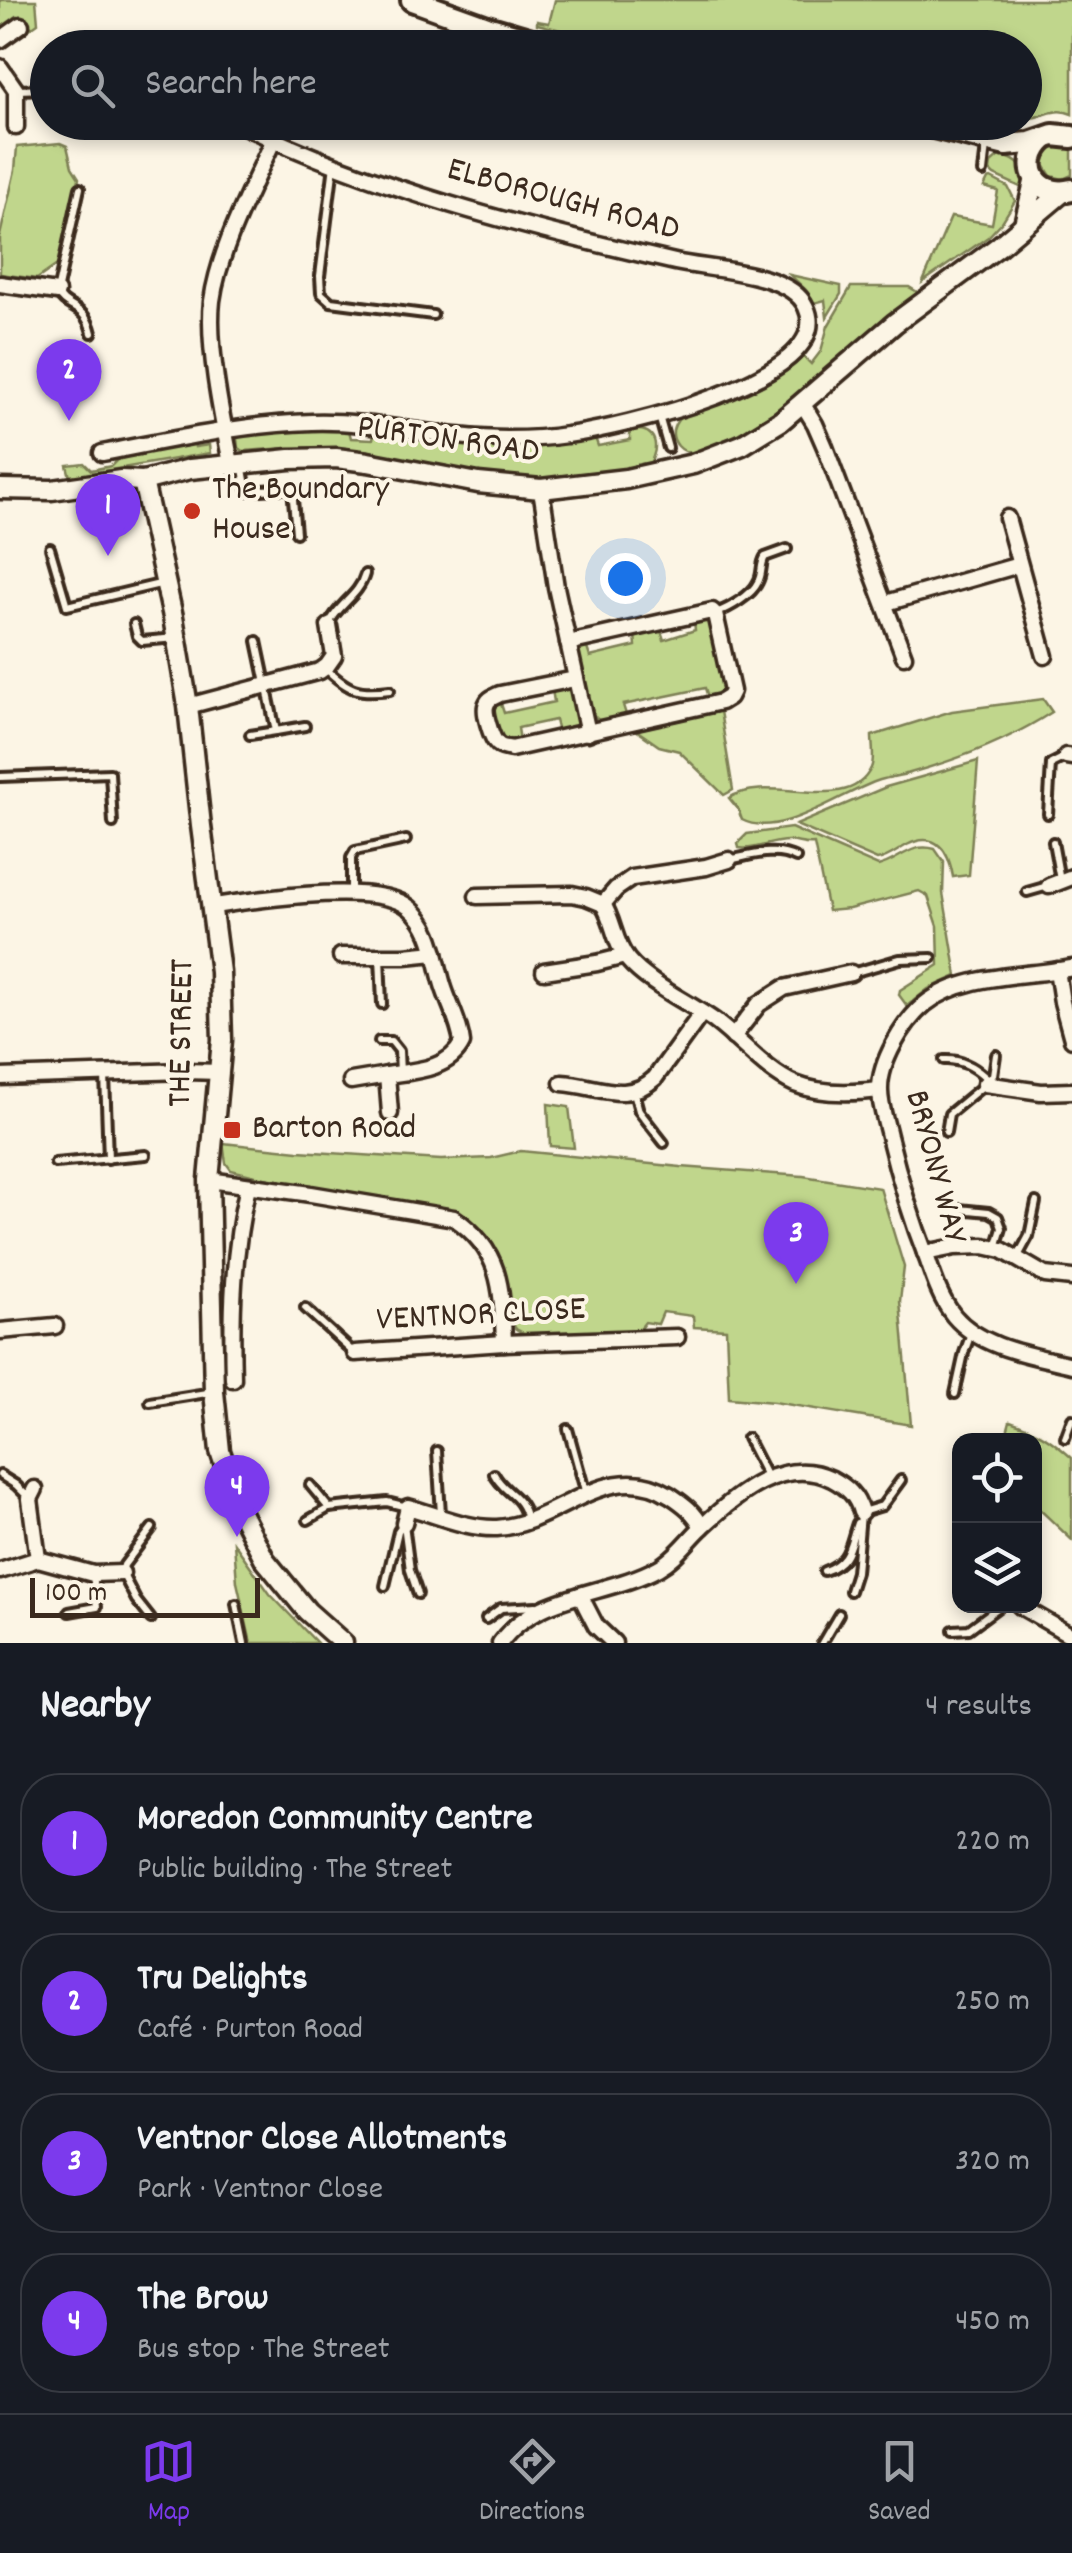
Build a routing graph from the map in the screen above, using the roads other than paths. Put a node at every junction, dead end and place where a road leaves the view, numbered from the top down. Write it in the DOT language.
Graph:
graph roads {
  1 [pos="412,0"];
  2 [pos="21,25"];
  3 [pos="497,30"];
  4 [pos="0,40"];
  5 [pos="0,68"];
  6 [pos="16,90"];
  7 [pos="30,90"];
  8 [pos="16,127"];
  9 [pos="1072,137"];
  10 [pos="988,140"];
  11 [pos="1044,140"];
  12 [pos="274,141"];
  13 [pos="996,142"];
  14 [pos="334,164"];
  15 [pos="983,172"];
  16 [pos="1033,173"];
  17 [pos="80,188"];
  18 [pos="1069,193"];
  19 [pos="1023,224"];
  20 [pos="0,284"];
  21 [pos="57,292"];
  22 [pos="433,315"];
  23 [pos="92,332"];
  24 [pos="781,366"];
  25 [pos="802,403"];
  26 [pos="658,414"];
  27 [pos="225,430"];
  28 [pos="668,448"];
  29 [pos="102,452"];
  30 [pos="236,463"];
  31 [pos="143,482"];
  32 [pos="541,489"];
  33 [pos="0,490"];
  34 [pos="1007,518"];
  35 [pos="296,533"];
  36 [pos="50,548"];
  37 [pos="787,550"];
  38 [pos="1019,565"];
  39 [pos="365,574"];
  40 [pos="166,583"];
  41 [pos="886,603"];
  42 [pos="715,614"];
  43 [pos="134,624"];
  44 [pos="329,626"];
  45 [pos="177,638"];
  46 [pos="257,641"];
  47 [pos="568,643"];
  48 [pos="904,656"];
  49 [pos="1045,656"];
  50 [pos="325,668"];
  51 [pos="575,678"];
  52 [pos="268,686"];
  53 [pos="390,690"];
  54 [pos="188,706"];
  55 [pos="305,726"];
  56 [pos="276,731"];
  57 [pos="588,733"];
  58 [pos="250,735"];
  59 [pos="1069,757"];
  60 [pos="0,777"];
  61 [pos="1048,814"];
  62 [pos="113,823"];
  63 [pos="406,840"];
  64 [pos="1053,842"];
  65 [pos="796,858"];
  66 [pos="728,860"];
  67 [pos="1065,883"];
  68 [pos="1026,892"];
  69 [pos="351,894"];
  70 [pos="477,896"];
  71 [pos="603,904"];
  72 [pos="213,906"];
  73 [pos="435,953"];
  74 [pos="380,955"];
  75 [pos="341,956"];
  76 [pos="625,956"];
  77 [pos="932,958"];
  78 [pos="1065,969"];
  79 [pos="544,971"];
  80 [pos="851,973"];
  81 [pos="382,1004"];
  82 [pos="702,1012"];
  83 [pos="733,1037"];
  84 [pos="1072,1039"];
  85 [pos="380,1041"];
  86 [pos="996,1054"];
  87 [pos="944,1060"];
  88 [pos="220,1072"];
  89 [pos="105,1074"];
  90 [pos="393,1074"];
  91 [pos="0,1077"];
  92 [pos="351,1080"];
  93 [pos="562,1083"];
  94 [pos="986,1084"];
  95 [pos="880,1090"];
  96 [pos="1072,1091"];
  97 [pos="634,1092"];
  98 [pos="390,1113"];
  99 [pos="946,1132"];
  100 [pos="664,1143"];
  101 [pos="146,1155"];
  102 [pos="108,1159"];
  103 [pos="55,1163"];
  104 [pos="210,1180"];
  105 [pos="248,1186"];
  106 [pos="1036,1202"];
  107 [pos="959,1209"];
  108 [pos="996,1249"];
  109 [pos="925,1253"];
  110 [pos="1016,1258"];
  111 [pos="1072,1278"];
  112 [pos="305,1308"];
  113 [pos="55,1326"];
  114 [pos="0,1331"];
  115 [pos="972,1332"];
  116 [pos="678,1337"];
  117 [pos="504,1342"];
  118 [pos="355,1354"];
  119 [pos="1072,1365"];
  120 [pos="233,1379"];
  121 [pos="214,1392"];
  122 [pos="956,1394"];
  123 [pos="150,1402"];
  124 [pos="1072,1419"];
  125 [pos="568,1429"];
  126 [pos="747,1438"];
  127 [pos="1065,1438"];
  128 [pos="437,1451"];
  129 [pos="494,1474"];
  130 [pos="0,1475"];
  131 [pos="768,1479"];
  132 [pos="901,1480"];
  133 [pos="310,1485"];
  134 [pos="32,1494"];
  135 [pos="586,1494"];
  136 [pos="408,1507"];
  137 [pos="329,1508"];
  138 [pos="861,1512"];
  139 [pos="441,1516"];
  140 [pos="308,1520"];
  141 [pos="527,1522"];
  142 [pos="404,1523"];
  143 [pos="152,1528"];
  144 [pos="702,1528"];
  145 [pos="38,1559"];
  146 [pos="0,1571"];
  147 [pos="824,1571"];
  148 [pos="93,1574"];
  149 [pos="122,1574"];
  150 [pos="385,1586"];
  151 [pos="850,1591"];
  152 [pos="418,1594"];
  153 [pos="580,1595"];
  154 [pos="236,1604"];
  155 [pos="548,1606"];
  156 [pos="68,1612"];
  157 [pos="991,1613"];
  158 [pos="1032,1613"];
  159 [pos="839,1614"];
  160 [pos="151,1618"];
  161 [pos="486,1619"];
  162 [pos="954,1630"];
  163 [pos="1072,1636"];
  164 [pos="244,1643"];
  165 [pos="343,1643"];
  166 [pos="500,1643"];
  167 [pos="614,1643"];
  168 [pos="822,1643"];
  1 -- 3 [label="main road"];
  2 -- 4 [label="street"];
  5 -- 6 [label="street"];
  6 -- 7 [label="lane"];
  6 -- 8 [label="street"];
  9 -- 11 [label="main road"];
  10 -- 13 [label="main road"];
  11 -- 13 [label="main road"];
  11 -- 16 [label="main road"];
  12 -- 14 [label="street, ELBOROUGH ROAD"];
  12 -- 27 [label="street"];
  13 -- 15 [label="lane"];
  13 -- 16 [label="main road"];
  14 -- 22 [label="lane"];
  14 -- 24 [label="street, ELBOROUGH ROAD"];
  16 -- 18 [label="main road"];
  16 -- 19 [label="street"];
  17 -- 21 [label="lane"];
  18 -- 19 [label="street, PURTON ROAD"];
  19 -- 25 [label="street, PURTON ROAD"];
  20 -- 21 [label="street"];
  21 -- 23 [label="lane"];
  24 -- 26 [label="street, PURTON ROAD"];
  25 -- 32 [label="street, PURTON ROAD"];
  25 -- 41 [label="street"];
  26 -- 27 [label="street, PURTON ROAD"];
  26 -- 28 [label="lane"];
  27 -- 29 [label="street, PURTON ROAD"];
  27 -- 30 [label="street"];
  30 -- 31 [label="street, PURTON ROAD"];
  30 -- 32 [label="street, PURTON ROAD"];
  30 -- 35 [label="lane"];
  31 -- 33 [label="street, PURTON ROAD"];
  31 -- 40 [label="street, THE STREET"];
  32 -- 47 [label="street"];
  34 -- 38 [label="street"];
  36 -- 40 [label="lane"];
  37 -- 42 [label="lane"];
  38 -- 41 [label="street"];
  38 -- 49 [label="street"];
  39 -- 44 [label="lane"];
  40 -- 45 [label="street, THE STREET"];
  41 -- 48 [label="street"];
  42 -- 47 [label="street"];
  42 -- 57 [label="street"];
  43 -- 45 [label="lane"];
  44 -- 50 [label="street"];
  45 -- 54 [label="street, THE STREET"];
  46 -- 52 [label="lane"];
  47 -- 51 [label="street"];
  50 -- 52 [label="street"];
  50 -- 53 [label="lane"];
  51 -- 57 [label="street"];
  51 -- 57 [label="street"];
  52 -- 54 [label="street"];
  52 -- 56 [label="lane"];
  54 -- 72 [label="street, THE STREET"];
  55 -- 56 [label="lane"];
  56 -- 58 [label="lane"];
  59 -- 61 [label="lane"];
  60 -- 62 [label="lane"];
  63 -- 69 [label="lane"];
  64 -- 67 [label="lane"];
  65 -- 66 [label="lane"];
  66 -- 71 [label="street"];
  67 -- 68 [label="lane"];
  69 -- 72 [label="street"];
  69 -- 73 [label="street"];
  70 -- 71 [label="street"];
  71 -- 76 [label="street"];
  72 -- 88 [label="street, THE STREET"];
  73 -- 74 [label="street"];
  73 -- 90 [label="street"];
  74 -- 75 [label="street"];
  74 -- 81 [label="lane"];
  76 -- 79 [label="street"];
  76 -- 82 [label="street"];
  77 -- 80 [label="lane"];
  78 -- 84 [label="street"];
  78 -- 95 [label="street, BRYONY WAY"];
  80 -- 83 [label="street"];
  82 -- 83 [label="street"];
  82 -- 97 [label="street"];
  83 -- 95 [label="street"];
  85 -- 90 [label="lane"];
  86 -- 94 [label="lane"];
  87 -- 94 [label="lane"];
  88 -- 89 [label="street"];
  88 -- 104 [label="street, THE STREET"];
  89 -- 91 [label="street"];
  89 -- 102 [label="lane"];
  90 -- 92 [label="street"];
  90 -- 98 [label="street"];
  93 -- 97 [label="street"];
  94 -- 96 [label="street"];
  94 -- 99 [label="lane"];
  95 -- 109 [label="street, BRYONY WAY"];
  97 -- 100 [label="lane"];
  101 -- 102 [label="lane"];
  102 -- 103 [label="lane"];
  104 -- 105 [label="street"];
  104 -- 121 [label="street, THE STREET"];
  105 -- 117 [label="street"];
  105 -- 120 [label="street"];
  106 -- 110 [label="lane"];
  107 -- 108 [label="lane"];
  108 -- 109 [label="street"];
  108 -- 110 [label="street"];
  109 -- 115 [label="street, BRYONY WAY"];
  110 -- 111 [label="street"];
  112 -- 118 [label="lane, VENTNOR CLOSE"];
  113 -- 114 [label="street"];
  115 -- 119 [label="street"];
  115 -- 122 [label="lane"];
  116 -- 117 [label="street, VENTNOR CLOSE"];
  117 -- 118 [label="street, VENTNOR CLOSE"];
  121 -- 123 [label="lane"];
  121 -- 165 [label="street, THE STREET"];
  124 -- 127 [label="lane"];
  125 -- 135 [label="lane"];
  126 -- 131 [label="lane"];
  128 -- 139 [label="lane"];
  129 -- 141 [label="lane"];
  130 -- 134 [label="lane"];
  131 -- 138 [label="street"];
  131 -- 144 [label="street"];
  132 -- 138 [label="lane"];
  133 -- 137 [label="lane"];
  134 -- 145 [label="street"];
  135 -- 141 [label="street"];
  135 -- 144 [label="street"];
  136 -- 137 [label="lane"];
  136 -- 139 [label="street"];
  136 -- 142 [label="street"];
  137 -- 140 [label="lane"];
  138 -- 147 [label="lane"];
  138 -- 151 [label="lane"];
  139 -- 141 [label="street"];
  142 -- 150 [label="lane"];
  142 -- 152 [label="lane"];
  143 -- 149 [label="lane"];
  144 -- 153 [label="street"];
  145 -- 146 [label="street"];
  145 -- 148 [label="street"];
  148 -- 149 [label="street"];
  148 -- 156 [label="lane"];
  149 -- 160 [label="lane"];
  153 -- 155 [label="street"];
  153 -- 167 [label="street"];
  154 -- 164 [label="lane"];
  155 -- 161 [label="lane"];
  155 -- 166 [label="street"];
  157 -- 162 [label="lane"];
  158 -- 163 [label="street"];
  159 -- 168 [label="lane"];
}
